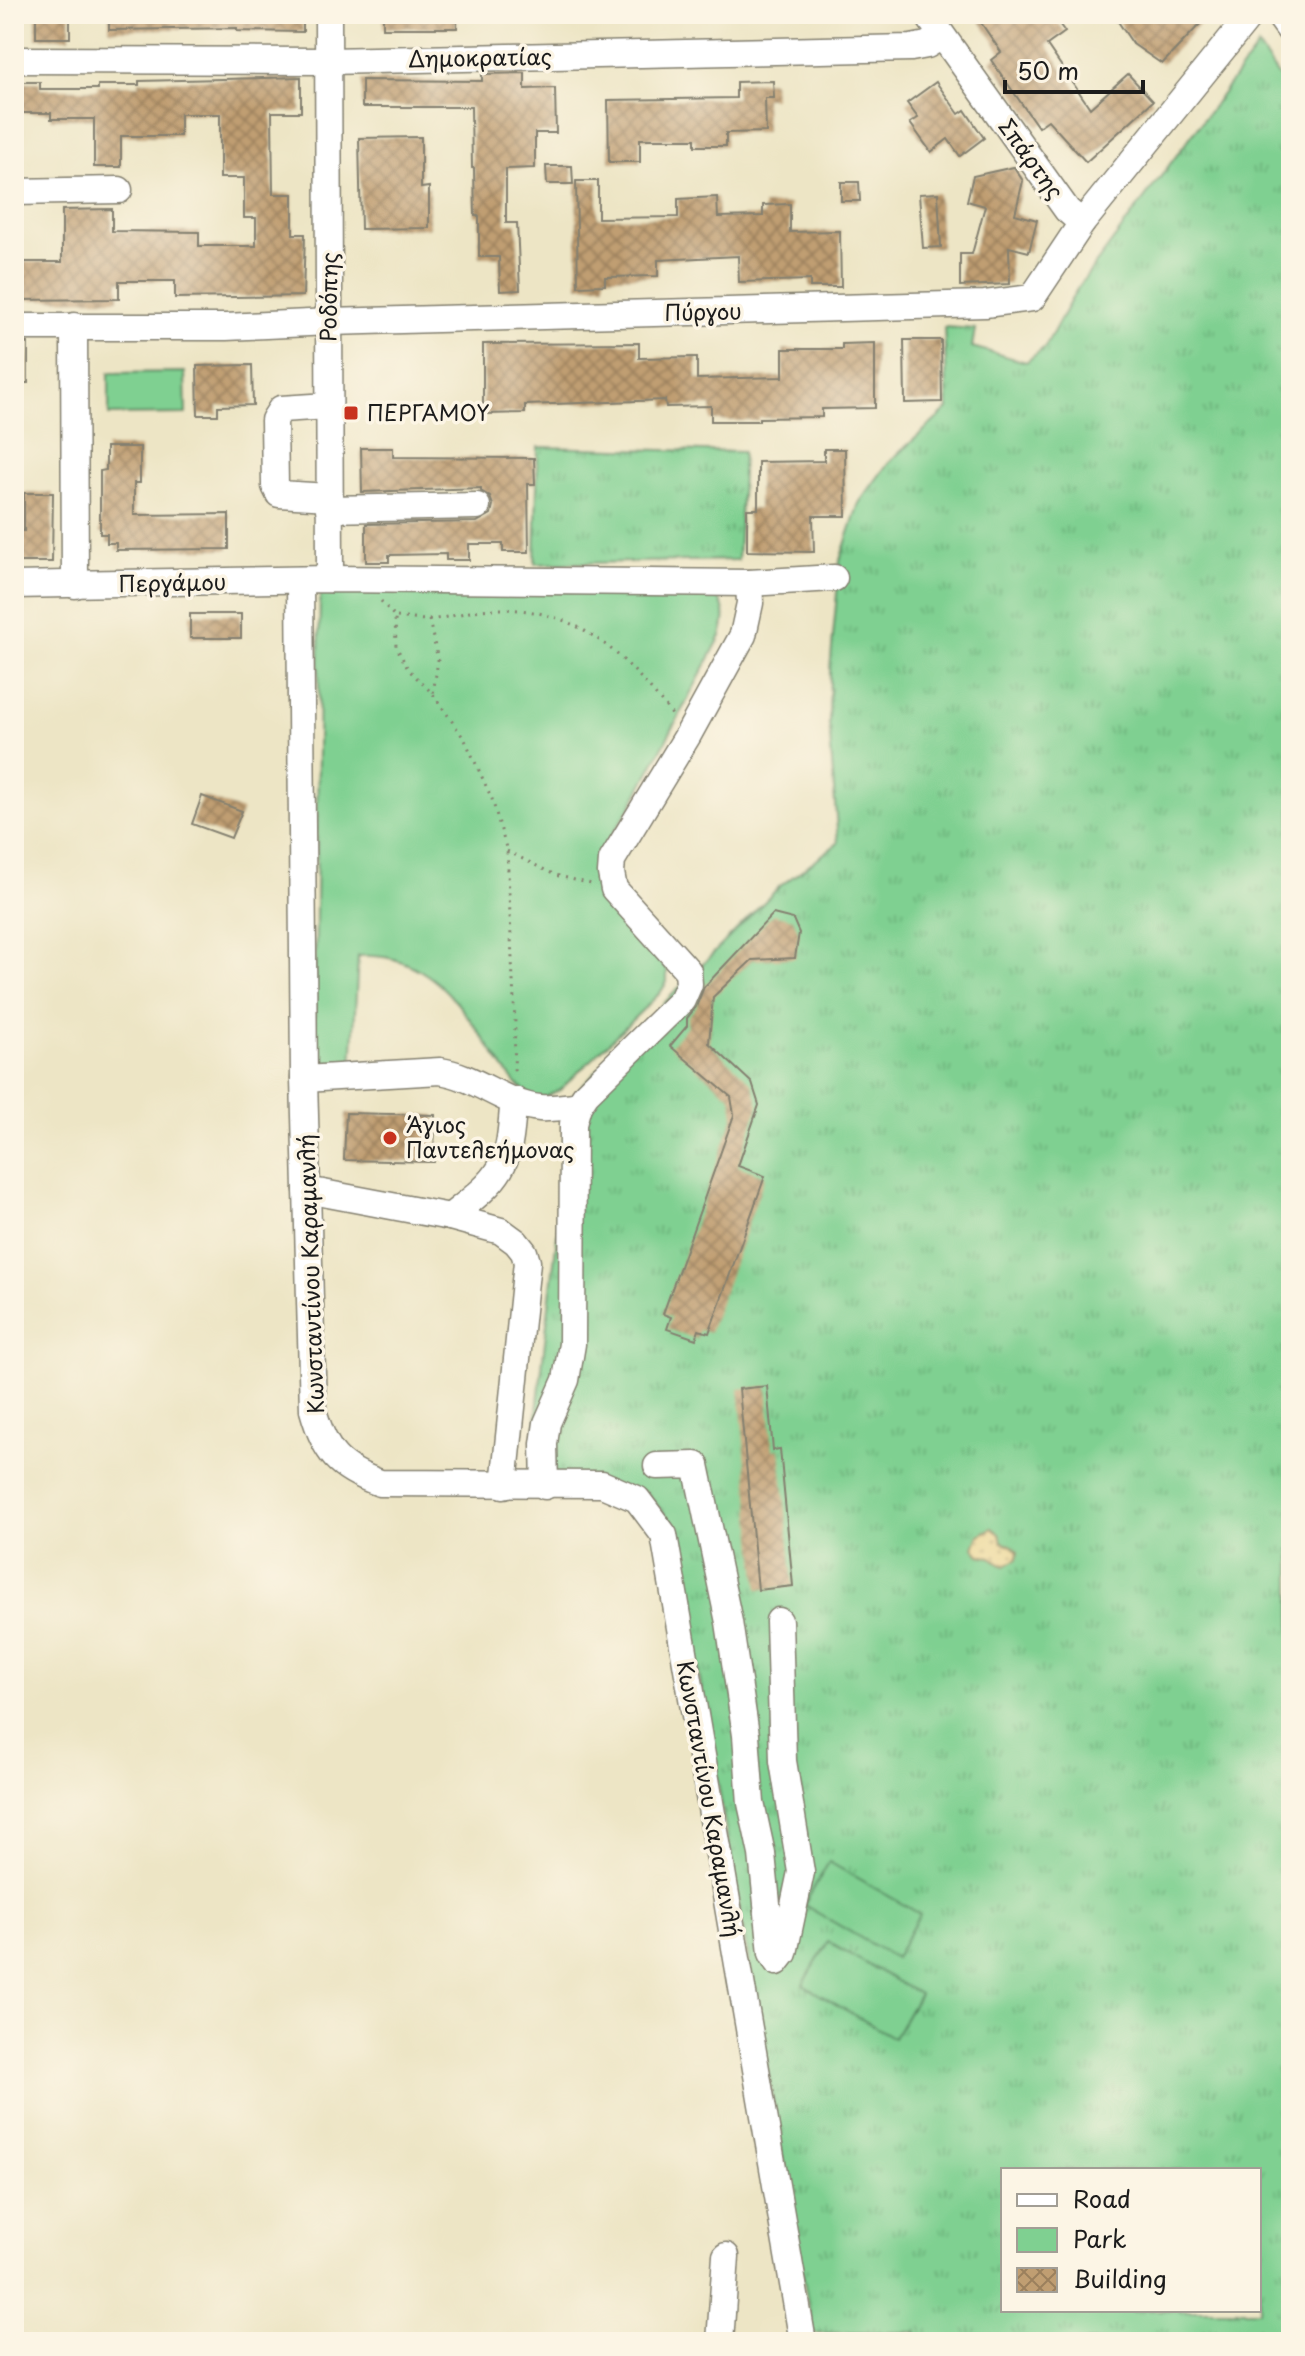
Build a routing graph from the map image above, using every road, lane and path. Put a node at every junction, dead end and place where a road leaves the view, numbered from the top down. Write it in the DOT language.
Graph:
graph roads {
  1 [pos="328,14"];
  2 [pos="1251,14"];
  3 [pos="1278,14"];
  4 [pos="935,25"];
  5 [pos="1291,32"];
  6 [pos="14,60"];
  7 [pos="329,61"];
  8 [pos="119,190"];
  9 [pos="14,192"];
  10 [pos="1082,223"];
  11 [pos="330,322"];
  12 [pos="74,326"];
  13 [pos="14,327"];
  14 [pos="328,406"];
  15 [pos="329,503"];
  16 [pos="477,506"];
  17 [pos="834,578"];
  18 [pos="330,579"];
  19 [pos="300,580"];
  20 [pos="363,580"];
  21 [pos="749,583"];
  22 [pos="14,585"];
  23 [pos="75,585"];
  24 [pos="395,617"];
  25 [pos="429,620"];
  26 [pos="433,694"];
  27 [pos="688,735"];
  28 [pos="507,851"];
  29 [pos="614,889"];
  30 [pos="304,1079"];
  31 [pos="514,1100"];
  32 [pos="578,1106"];
  33 [pos="307,1190"];
  34 [pos="450,1217"];
  35 [pos="657,1466"];
  36 [pos="504,1485"];
  37 [pos="545,1486"];
  38 [pos="779,1621"];
  39 [pos="726,2256"];
  40 [pos="793,2285"];
  41 [pos="720,2342"];
  42 [pos="792,2342"];
  43 [pos="803,2342"];
  1 -- 7 [label="street, Ροδόπης"];
  2 -- 10 [label="street, Πύργου"];
  3 -- 5 [label="street"];
  4 -- 7 [label="street, Δημοκρατίας"];
  4 -- 10 [label="street, Σπάρτης"];
  6 -- 7 [label="street, Δημοκρατίας"];
  7 -- 11 [label="street, Ροδόπης"];
  8 -- 9 [label="street"];
  10 -- 11 [label="street, Πύργου"];
  11 -- 12 [label="street, Πύργου"];
  11 -- 14 [label="street, Ροδόπης"];
  12 -- 13 [label="street, Πύργου"];
  12 -- 23 [label="street"];
  14 -- 15 [label="street, Ροδόπης"];
  14 -- 15 [label="street"];
  15 -- 16 [label="street"];
  15 -- 18 [label="street, Ροδόπης"];
  17 -- 21 [label="street, Περγάμου"];
  18 -- 19 [label="street, Περγάμου"];
  18 -- 20 [label="street, Περγάμου"];
  19 -- 23 [label="street, Περγάμου"];
  19 -- 30 [label="street, Κωνσταντίνου Καραμανλή"];
  20 -- 21 [label="street, Περγάμου"];
  20 -- 24 [label="path"];
  21 -- 27 [label="street"];
  22 -- 23 [label="street, Περγάμου"];
  24 -- 25 [label="path"];
  24 -- 26 [label="path"];
  25 -- 26 [label="path"];
  25 -- 27 [label="path"];
  26 -- 28 [label="path"];
  27 -- 29 [label="street"];
  28 -- 29 [label="path"];
  28 -- 31 [label="path"];
  29 -- 32 [label="street"];
  30 -- 31 [label="street"];
  30 -- 33 [label="street, Κωνσταντίνου Καραμανλή"];
  31 -- 32 [label="street"];
  31 -- 34 [label="street"];
  32 -- 37 [label="street"];
  33 -- 34 [label="street"];
  33 -- 36 [label="street, Κωνσταντίνου Καραμανλή"];
  34 -- 36 [label="street"];
  35 -- 38 [label="street"];
  36 -- 37 [label="street, Κωνσταντίνου Καραμανλή"];
  37 -- 40 [label="street, Κωνσταντίνου Καραμανλή"];
  39 -- 41 [label="street"];
  40 -- 42 [label="street"];
  40 -- 43 [label="street, Κωνσταντίνου Καραμανλή"];
}
